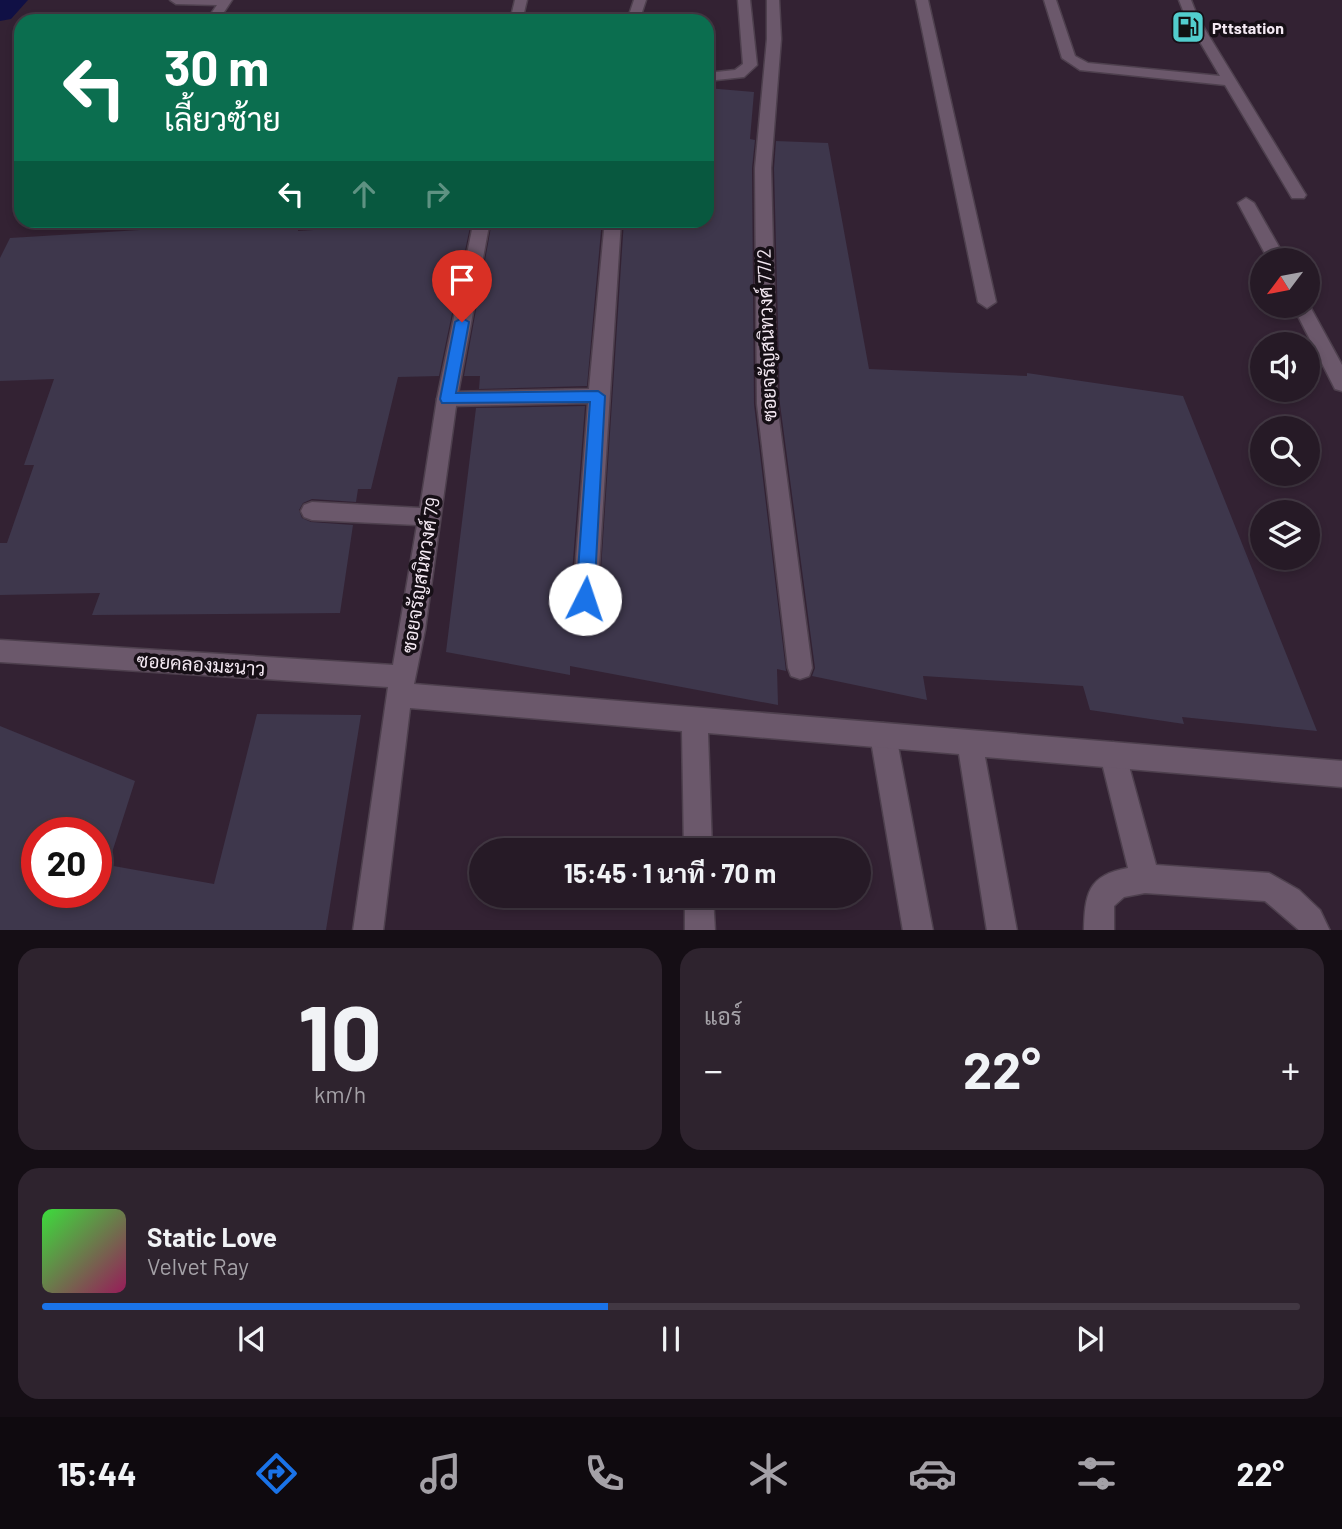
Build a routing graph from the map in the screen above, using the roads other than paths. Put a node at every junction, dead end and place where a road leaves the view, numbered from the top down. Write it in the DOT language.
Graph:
graph roads {
  1 [pos="176,0"];
  2 [pos="226,0"];
  3 [pos="744,0"];
  4 [pos="773,0"];
  5 [pos="922,0"];
  6 [pos="1050,0"];
  7 [pos="1183,0"];
  8 [pos="714,76"];
  9 [pos="1231,81"];
  10 [pos="1298,195"];
  11 [pos="1245,203"];
  12 [pos="480,228"];
  13 [pos="612,228"];
  14 [pos="1271,248"];
  15 [pos="987,302"];
  16 [pos="1308,318"];
  17 [pos="1342,384"];
  18 [pos="598,396"];
  19 [pos="447,399"];
  20 [pos="312,511"];
  21 [pos="430,517"];
  22 [pos="585,599"];
  23 [pos="0,651"];
  24 [pos="800,668"];
  25 [pos="401,686"];
  26 [pos="695,720"];
  27 [pos="883,735"];
  28 [pos="970,743"];
  29 [pos="1113,755"];
  30 [pos="1342,774"];
  31 [pos="698,838"];
  32 [pos="1145,879"];
  33 [pos="699,908"];
  34 [pos="368,930"];
  35 [pos="700,930"];
  36 [pos="918,930"];
  37 [pos="1002,930"];
  38 [pos="1099,930"];
  39 [pos="1315,930"];
  1 -- 2 [label="street"];
  3 -- 8 [label="street"];
  4 -- 24 [label="street, ซอยจรัญสนิทวงศ์ 77/2"];
  5 -- 15 [label="street"];
  6 -- 9 [label="street"];
  7 -- 9 [label="street"];
  9 -- 10 [label="street"];
  11 -- 14 [label="street"];
  12 -- 19 [label="street, ซอยจรัญสนิทวงศ์ 79"];
  13 -- 18 [label="street"];
  16 -- 17 [label="street"];
  18 -- 19 [label="street"];
  18 -- 22 [label="street"];
  19 -- 21 [label="street, ซอยจรัญสนิทวงศ์ 79"];
  20 -- 21 [label="street"];
  21 -- 25 [label="street, ซอยจรัญสนิทวงศ์ 79"];
  23 -- 25 [label="street, ซอยคลองมะนาว"];
  25 -- 26 [label="street, ซอยคลองมะนาว"];
  25 -- 34 [label="street, ซอยจรัญสนิทวงศ์ 79"];
  26 -- 27 [label="street, ซอยคลองมะนาว"];
  26 -- 31 [label="street"];
  27 -- 28 [label="street, ซอยคลองมะนาว"];
  27 -- 36 [label="street"];
  28 -- 29 [label="street, ซอยคลองมะนาว"];
  28 -- 37 [label="street"];
  29 -- 30 [label="street, ซอยคลองมะนาว"];
  29 -- 32 [label="street"];
  32 -- 38 [label="street"];
  32 -- 39 [label="street"];
  33 -- 35 [label="street"];
}
